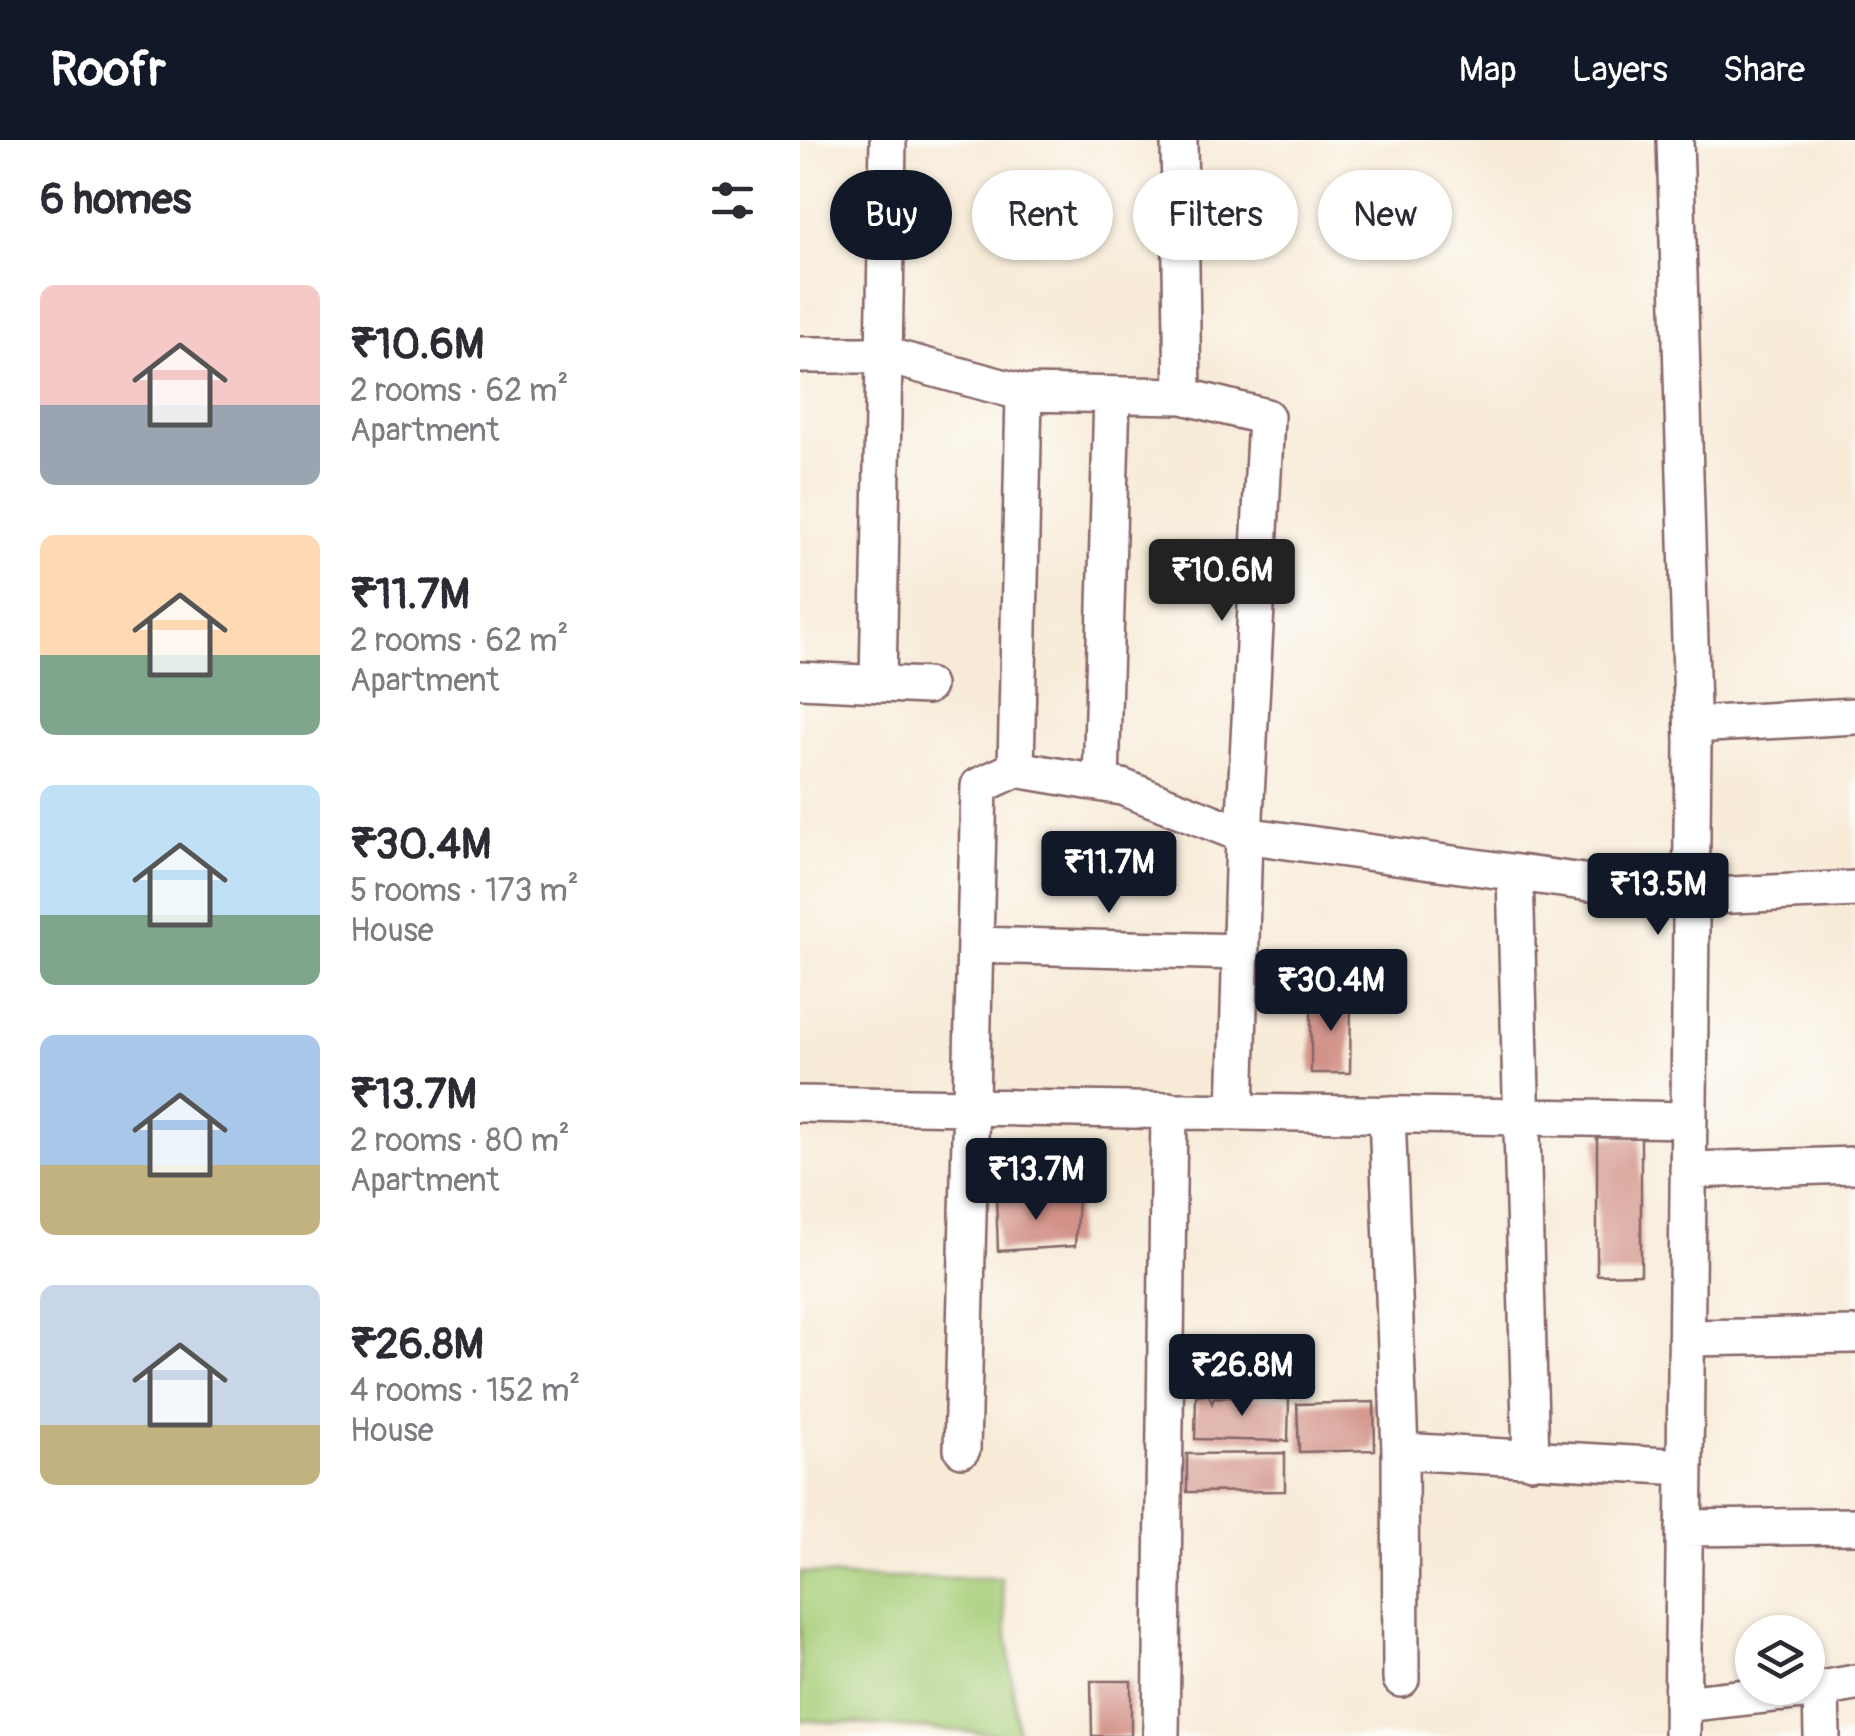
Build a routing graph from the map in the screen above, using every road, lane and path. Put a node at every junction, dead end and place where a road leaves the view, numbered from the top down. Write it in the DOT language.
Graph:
graph roads {
  1 [pos="888,140"];
  2 [pos="1180,140"];
  3 [pos="1675,140"];
  4 [pos="800,355"];
  5 [pos="884,355"];
  6 [pos="1024,393"];
  7 [pos="1112,395"];
  8 [pos="1183,396"];
  9 [pos="800,680"];
  10 [pos="878,684"];
  11 [pos="928,686"];
  12 [pos="1855,716"];
  13 [pos="1693,725"];
  14 [pos="1016,769"];
  15 [pos="1101,784"];
  16 [pos="1244,835"];
  17 [pos="1515,874"];
  18 [pos="1855,889"];
  19 [pos="1692,896"];
  20 [pos="975,945"];
  21 [pos="1241,952"];
  22 [pos="800,1104"];
  23 [pos="971,1107"];
  24 [pos="1170,1110"];
  25 [pos="1236,1112"];
  26 [pos="1388,1114"];
  27 [pos="1520,1117"];
  28 [pos="1689,1120"];
  29 [pos="1855,1165"];
  30 [pos="1688,1170"];
  31 [pos="1855,1335"];
  32 [pos="1687,1338"];
  33 [pos="962,1449"];
  34 [pos="1400,1451"];
  35 [pos="1531,1460"];
  36 [pos="1685,1468"];
  37 [pos="1855,1526"];
  38 [pos="1684,1528"];
  39 [pos="1400,1679"];
  40 [pos="1838,1686"];
  41 [pos="1682,1720"];
  42 [pos="1161,1736"];
  43 [pos="1822,1736"];
  1 -- 5 [label="street"];
  2 -- 8 [label="street"];
  3 -- 13 [label="street"];
  4 -- 5 [label="street"];
  5 -- 6 [label="street"];
  5 -- 10 [label="street"];
  6 -- 7 [label="street"];
  6 -- 14 [label="street"];
  7 -- 8 [label="street"];
  7 -- 15 [label="street"];
  8 -- 16 [label="street"];
  9 -- 10 [label="street"];
  10 -- 11 [label="street"];
  12 -- 13 [label="street"];
  13 -- 19 [label="street"];
  14 -- 15 [label="street"];
  14 -- 20 [label="street"];
  15 -- 16 [label="street"];
  16 -- 17 [label="street"];
  16 -- 21 [label="street"];
  17 -- 19 [label="street"];
  17 -- 27 [label="street"];
  18 -- 19 [label="street"];
  19 -- 28 [label="street"];
  20 -- 21 [label="street"];
  20 -- 23 [label="street"];
  21 -- 25 [label="street"];
  22 -- 23 [label="street"];
  23 -- 24 [label="street"];
  23 -- 33 [label="street"];
  24 -- 25 [label="street"];
  24 -- 42 [label="street"];
  25 -- 26 [label="street"];
  26 -- 27 [label="street"];
  26 -- 34 [label="street"];
  27 -- 28 [label="street"];
  27 -- 35 [label="street"];
  28 -- 30 [label="street"];
  29 -- 30 [label="street"];
  30 -- 32 [label="street"];
  31 -- 32 [label="street"];
  32 -- 36 [label="street"];
  34 -- 35 [label="street"];
  34 -- 39 [label="street"];
  35 -- 36 [label="street"];
  36 -- 38 [label="street"];
  37 -- 38 [label="street"];
  38 -- 41 [label="street"];
  40 -- 41 [label="street"];
  40 -- 43 [label="street"];
}
